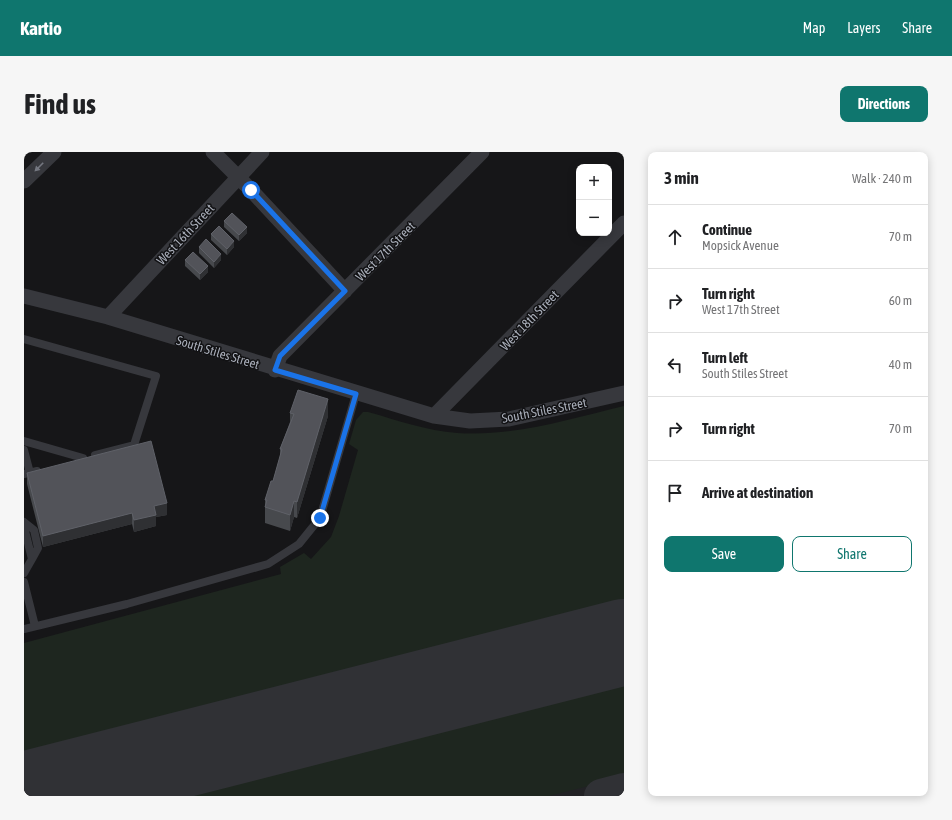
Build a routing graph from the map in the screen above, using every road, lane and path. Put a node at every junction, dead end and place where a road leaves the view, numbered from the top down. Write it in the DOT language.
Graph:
graph roads {
  1 [pos="54,152"];
  2 [pos="213,152"];
  3 [pos="262,152"];
  4 [pos="482,152"];
  5 [pos="238,177"];
  6 [pos="24,180"];
  7 [pos="624,223"];
  8 [pos="345,291"];
  9 [pos="24,296"];
  10 [pos="108,317"];
  11 [pos="24,340"];
  12 [pos="275,370"];
  13 [pos="624,393"];
  14 [pos="356,394"];
  15 [pos="434,416"];
  16 [pos="24,441"];
  17 [pos="24,450"];
  18 [pos="82,458"];
  19 [pos="67,462"];
  20 [pos="45,468"];
  21 [pos="27,473"];
  22 [pos="24,522"];
  23 [pos="24,527"];
  24 [pos="32,559"];
  25 [pos="24,573"];
  26 [pos="24,582"];
  27 [pos="36,626"];
  28 [pos="24,629"];
  1 -- 6 [label="street, one-way"];
  2 -- 5 [label="street"];
  3 -- 5 [label="street, West 16th Street"];
  4 -- 8 [label="street, West 17th Street"];
  5 -- 8 [label="street"];
  5 -- 10 [label="street, West 16th Street"];
  7 -- 15 [label="street, West 18th Street"];
  8 -- 12 [label="street, West 17th Street"];
  9 -- 10 [label="street, South Stiles Street"];
  10 -- 12 [label="street, South Stiles Street"];
  11 -- 18 [label="lane"];
  12 -- 14 [label="street, South Stiles Street"];
  13 -- 15 [label="street, South Stiles Street"];
  14 -- 15 [label="street, South Stiles Street"];
  14 -- 27 [label="lane"];
  16 -- 18 [label="lane"];
  17 -- 21 [label="lane"];
  18 -- 19 [label="lane"];
  20 -- 21 [label="lane"];
  22 -- 24 [label="lane"];
  23 -- 24 [label="lane"];
  24 -- 25 [label="lane"];
  26 -- 27 [label="lane"];
  27 -- 28 [label="lane"];
}
